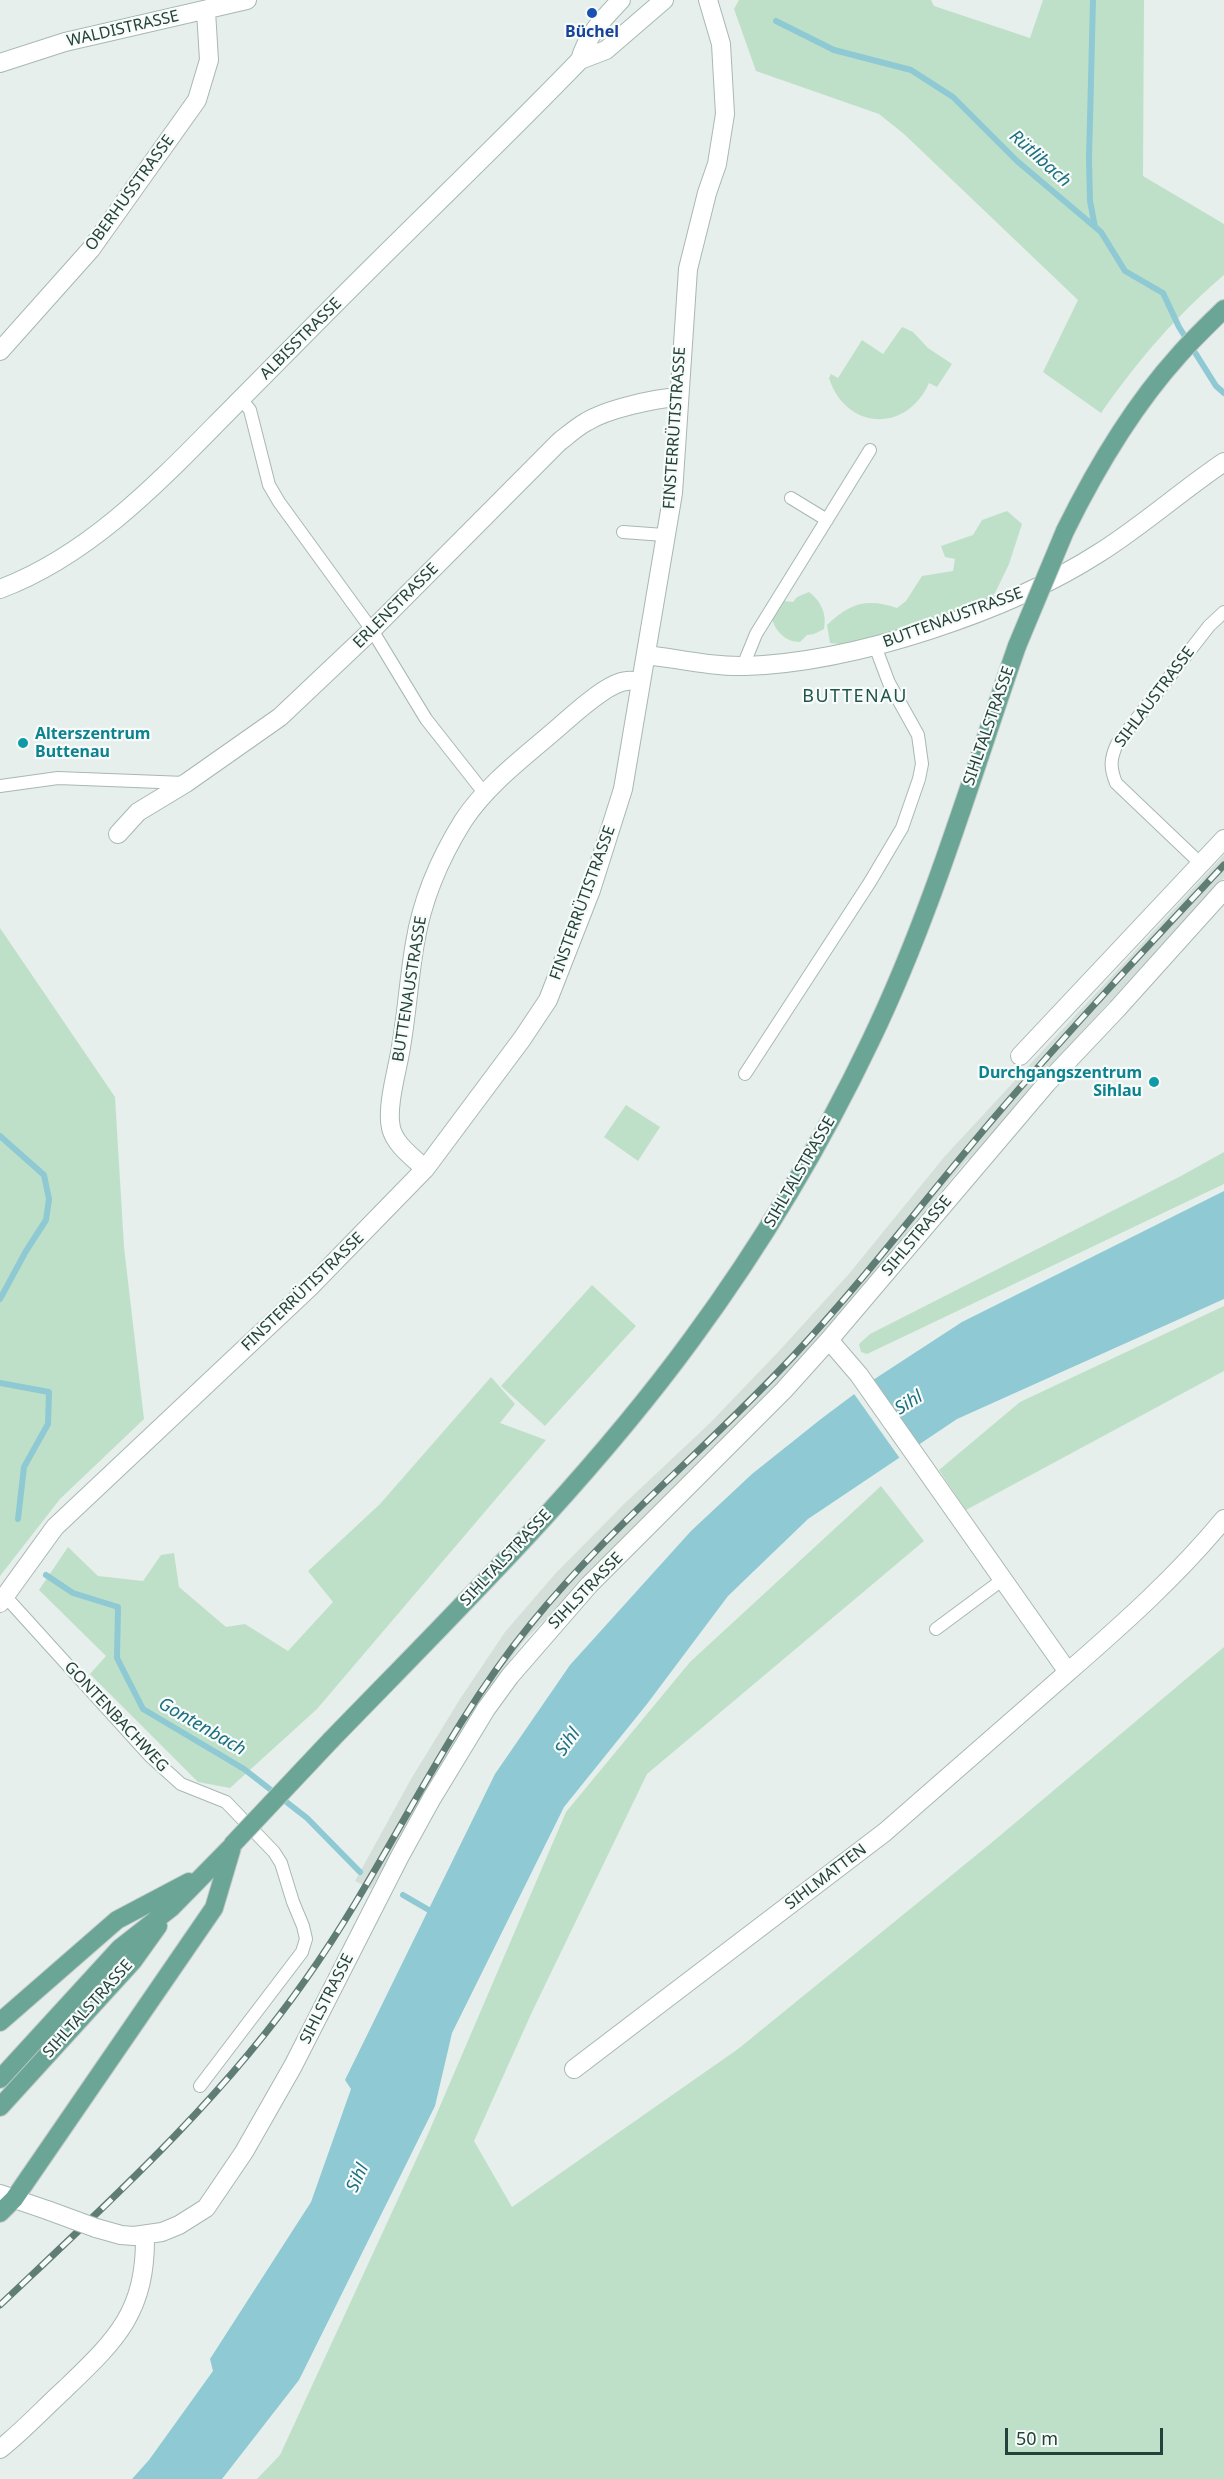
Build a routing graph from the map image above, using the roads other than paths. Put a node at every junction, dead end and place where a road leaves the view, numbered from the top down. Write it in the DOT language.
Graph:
graph roads {
  1 [pos="247,0"];
  2 [pos="621,0"];
  3 [pos="664,0"];
  4 [pos="708,0"];
  5 [pos="206,11"];
  6 [pos="580,60"];
  7 [pos="0,63"];
  8 [pos="1224,309"];
  9 [pos="0,351"];
  10 [pos="678,397"];
  11 [pos="241,399"];
  12 [pos="870,450"];
  13 [pos="1224,462"];
  14 [pos="791,498"];
  15 [pos="827,520"];
  16 [pos="623,532"];
  17 [pos="664,535"];
  18 [pos="0,589"];
  19 [pos="1224,612"];
  20 [pos="372,630"];
  21 [pos="875,646"];
  22 [pos="646,655"];
  23 [pos="743,666"];
  24 [pos="641,682"];
  25 [pos="186,783"];
  26 [pos="0,786"];
  27 [pos="485,794"];
  28 [pos="118,834"];
  29 [pos="1224,839"];
  30 [pos="1201,864"];
  31 [pos="1224,890"];
  32 [pos="1020,1056"];
  33 [pos="745,1074"];
  34 [pos="425,1169"];
  35 [pos="829,1340"];
  36 [pos="1224,1520"];
  37 [pos="1002,1580"];
  38 [pos="2,1600"];
  39 [pos="936,1629"];
  40 [pos="1068,1672"];
  41 [pos="233,1844"];
  42 [pos="204,1874"];
  43 [pos="171,1908"];
  44 [pos="0,2022"];
  45 [pos="574,2069"];
  46 [pos="0,2079"];
  47 [pos="200,2086"];
  48 [pos="0,2107"];
  49 [pos="7,2196"];
  50 [pos="0,2213"];
  51 [pos="145,2235"];
  52 [pos="0,2449"];
  1 -- 5 [label="street, WALDISTRASSE"];
  2 -- 6 [label="street, ALBISSTRASSE"];
  3 -- 6 [label="street, ALBISSTRASSE"];
  4 -- 10 [label="street, FINSTERRÜTISTRASSE"];
  5 -- 7 [label="street, WALDISTRASSE"];
  5 -- 9 [label="street, OBERHUSSTRASSE"];
  6 -- 11 [label="street, ALBISSTRASSE"];
  8 -- 41 [label="main road, SIHLTALSTRASSE, bridge"];
  10 -- 17 [label="street, FINSTERRÜTISTRASSE"];
  10 -- 20 [label="street, ERLENSTRASSE"];
  11 -- 18 [label="street, ALBISSTRASSE"];
  11 -- 20 [label="lane"];
  12 -- 15 [label="lane"];
  13 -- 21 [label="street, BUTTENAUSTRASSE"];
  14 -- 15 [label="lane"];
  15 -- 23 [label="lane"];
  16 -- 17 [label="lane"];
  17 -- 22 [label="street, FINSTERRÜTISTRASSE"];
  19 -- 30 [label="lane, SIHLAUSTRASSE"];
  20 -- 25 [label="street, ERLENSTRASSE"];
  20 -- 27 [label="lane"];
  21 -- 23 [label="street, BUTTENAUSTRASSE"];
  21 -- 33 [label="lane"];
  22 -- 23 [label="street, BUTTENAUSTRASSE"];
  22 -- 24 [label="street, FINSTERRÜTISTRASSE"];
  24 -- 27 [label="street, BUTTENAUSTRASSE"];
  24 -- 34 [label="street, FINSTERRÜTISTRASSE"];
  25 -- 26 [label="lane"];
  25 -- 28 [label="street, ERLENSTRASSE"];
  27 -- 34 [label="street, BUTTENAUSTRASSE"];
  29 -- 30 [label="street"];
  30 -- 32 [label="street"];
  31 -- 35 [label="street, SIHLSTRASSE"];
  34 -- 38 [label="street, FINSTERRÜTISTRASSE"];
  35 -- 37 [label="street"];
  35 -- 51 [label="street, SIHLSTRASSE"];
  36 -- 40 [label="street, SIHLMATTEN"];
  37 -- 39 [label="lane"];
  37 -- 40 [label="street"];
  38 -- 47 [label="lane, GONTENBACHWEG"];
  40 -- 45 [label="street, SIHLMATTEN"];
  41 -- 42 [label="main road, SIHLTALSTRASSE"];
  41 -- 49 [label="main road"];
  42 -- 43 [label="main road, SIHLTALSTRASSE"];
  42 -- 44 [label="main road"];
  43 -- 46 [label="main road, SIHLTALSTRASSE"];
  43 -- 48 [label="main road, SIHLTALSTRASSE"];
  49 -- 50 [label="main road"];
  49 -- 51 [label="street, SIHLSTRASSE, bridge"];
  51 -- 52 [label="street"];
}
